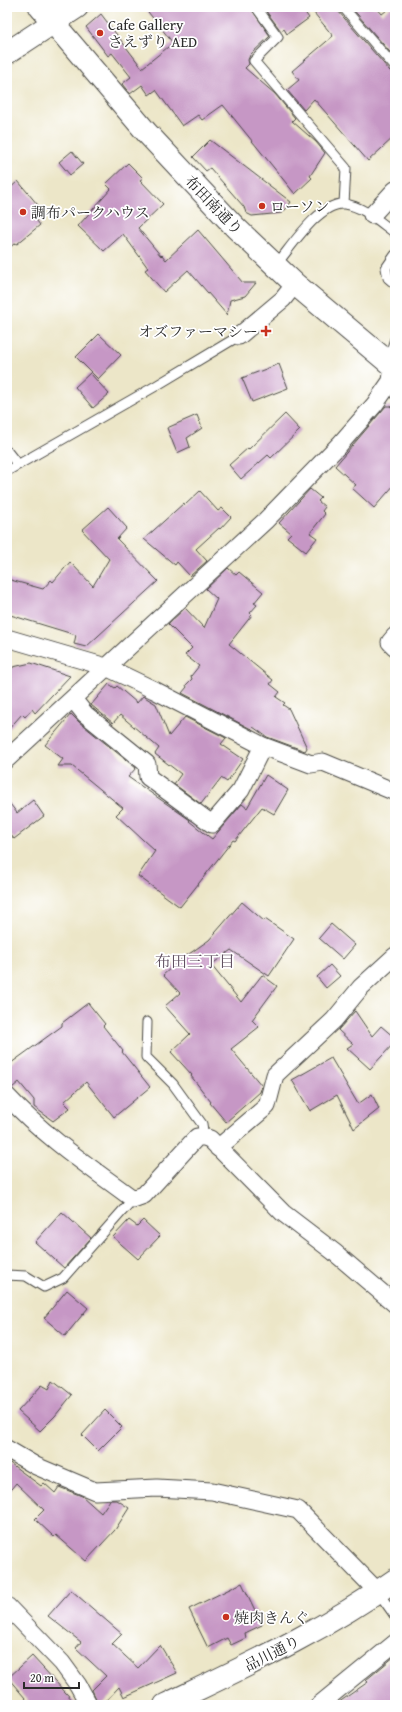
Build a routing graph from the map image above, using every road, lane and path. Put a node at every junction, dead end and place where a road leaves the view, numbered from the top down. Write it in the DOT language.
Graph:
graph roads {
  1 [pos="77,7"];
  2 [pos="256,7"];
  3 [pos="343,7"];
  4 [pos="47,15"];
  5 [pos="7,53"];
  6 [pos="395,67"];
  7 [pos="395,190"];
  8 [pos="344,204"];
  9 [pos="372,215"];
  10 [pos="395,233"];
  11 [pos="395,255"];
  12 [pos="275,266"];
  13 [pos="295,284"];
  14 [pos="395,284"];
  15 [pos="239,336"];
  16 [pos="395,339"];
  17 [pos="392,365"];
  18 [pos="7,451"];
  19 [pos="18,465"];
  20 [pos="7,471"];
  21 [pos="395,636"];
  22 [pos="7,638"];
  23 [pos="395,647"];
  24 [pos="106,668"];
  25 [pos="73,699"];
  26 [pos="263,746"];
  27 [pos="7,759"];
  28 [pos="395,792"];
  29 [pos="395,956"];
  30 [pos="147,1022"];
  31 [pos="7,1096"];
  32 [pos="204,1137"];
  33 [pos="218,1148"];
  34 [pos="133,1199"];
  35 [pos="7,1276"];
  36 [pos="395,1304"];
  37 [pos="7,1450"];
  38 [pos="387,1586"];
  39 [pos="7,1606"];
  40 [pos="395,1616"];
  41 [pos="395,1643"];
  42 [pos="90,1705"];
  43 [pos="165,1705"];
  44 [pos="320,1705"];
  1 -- 4 [label="street"];
  2 -- 8 [label="lane"];
  3 -- 6 [label="lane"];
  4 -- 5 [label="street"];
  4 -- 12 [label="street, 布田南通り"];
  7 -- 9 [label="street"];
  8 -- 9 [label="lane"];
  8 -- 12 [label="lane"];
  9 -- 10 [label="lane"];
  11 -- 14 [label="lane"];
  12 -- 13 [label="street, 布田南通り"];
  13 -- 15 [label="street"];
  13 -- 17 [label="street, 布田南通り"];
  15 -- 19 [label="lane"];
  16 -- 17 [label="lane"];
  17 -- 24 [label="street"];
  18 -- 19 [label="lane"];
  19 -- 20 [label="lane"];
  21 -- 23 [label="street"];
  22 -- 24 [label="street"];
  24 -- 25 [label="street"];
  24 -- 26 [label="street"];
  25 -- 26 [label="street"];
  25 -- 27 [label="street"];
  26 -- 28 [label="street"];
  29 -- 33 [label="street"];
  30 -- 32 [label="lane"];
  31 -- 34 [label="street"];
  32 -- 33 [label="street"];
  32 -- 34 [label="street"];
  33 -- 36 [label="street"];
  34 -- 35 [label="lane"];
  37 -- 38 [label="street"];
  38 -- 40 [label="lane"];
  38 -- 43 [label="street, 品川通り"];
  39 -- 42 [label="street"];
  41 -- 44 [label="street"];
}
